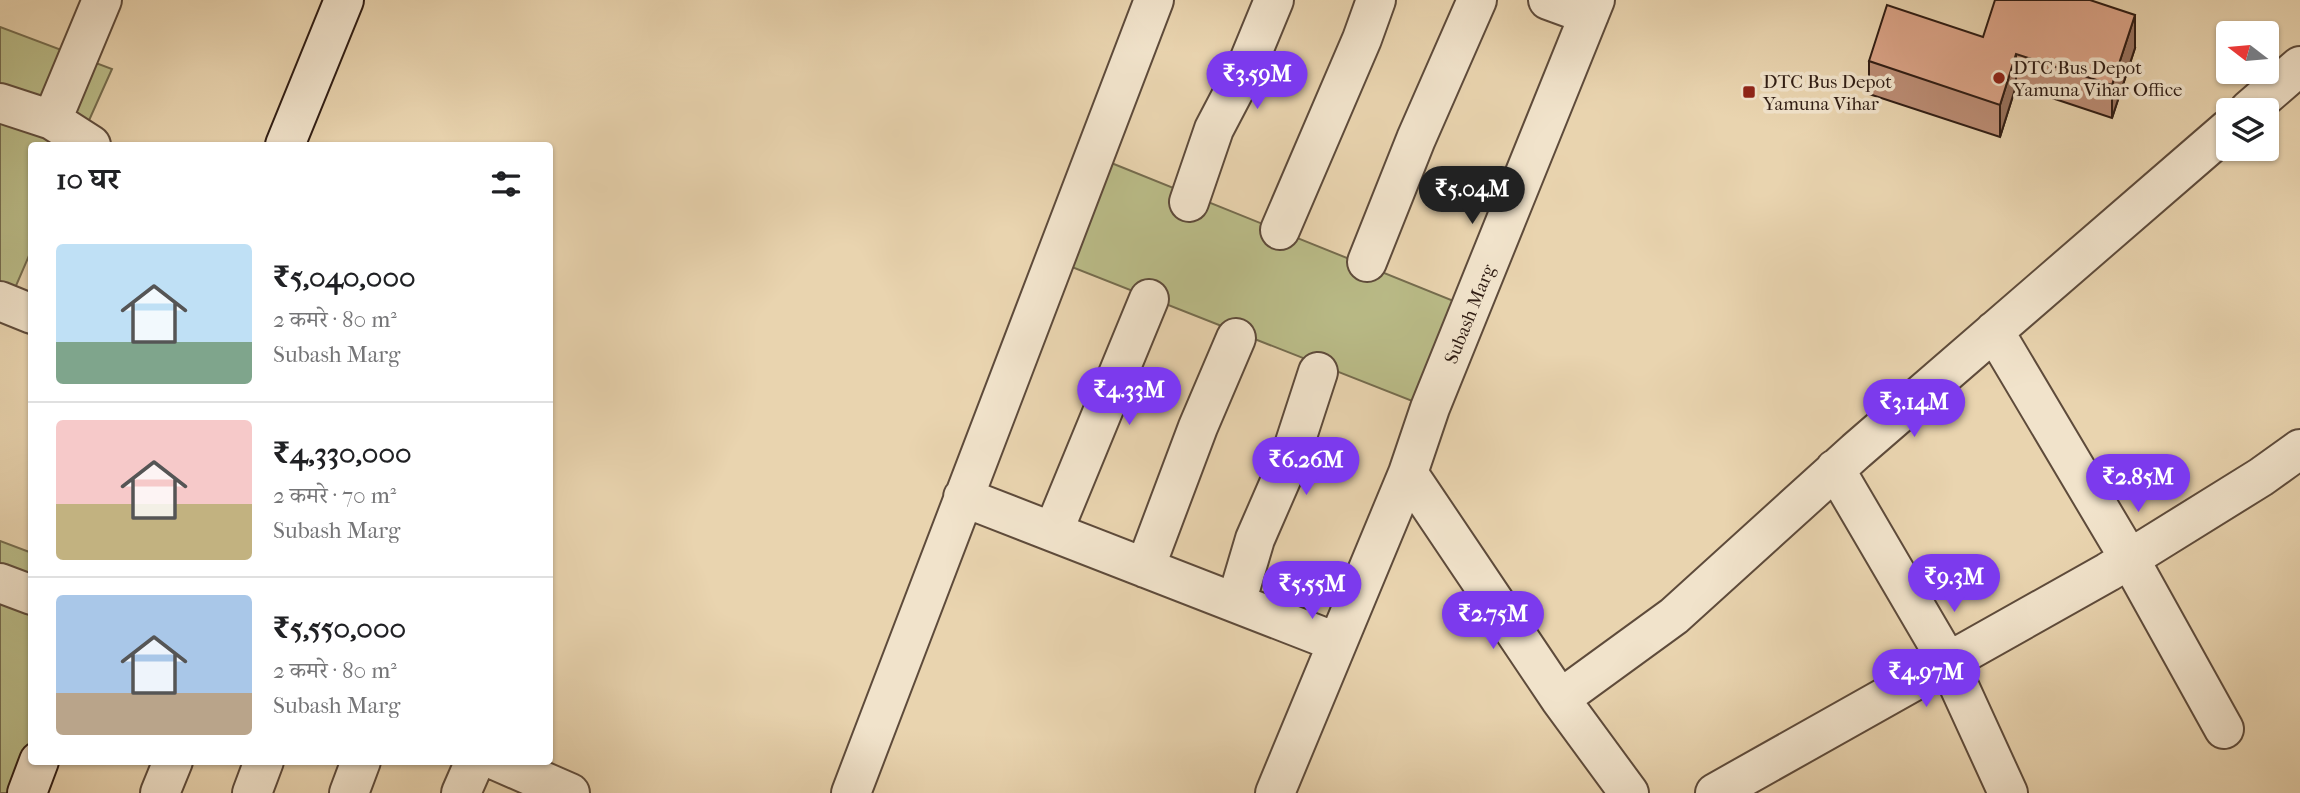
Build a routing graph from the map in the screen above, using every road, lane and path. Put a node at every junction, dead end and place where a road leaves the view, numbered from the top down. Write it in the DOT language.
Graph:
graph roads {
  1 [pos="102,0"];
  2 [pos="344,0"];
  3 [pos="1154,0"];
  4 [pos="1274,0"];
  5 [pos="1376,0"];
  6 [pos="1477,0"];
  7 [pos="1548,0"];
  8 [pos="1592,8"];
  9 [pos="2300,66"];
  10 [pos="2263,98"];
  11 [pos="0,103"];
  12 [pos="52,120"];
  13 [pos="2216,138"];
  14 [pos="85,142"];
  15 [pos="286,142"];
  16 [pos="1189,202"];
  17 [pos="1280,230"];
  18 [pos="1367,262"];
  19 [pos="1149,299"];
  20 [pos="1994,331"];
  21 [pos="1236,338"];
  22 [pos="1318,372"];
  23 [pos="2300,449"];
  24 [pos="1835,469"];
  25 [pos="1408,473"];
  26 [pos="963,497"];
  27 [pos="1053,532"];
  28 [pos="2129,558"];
  29 [pos="1145,568"];
  30 [pos="0,583"];
  31 [pos="28,594"];
  32 [pos="1236,603"];
  33 [pos="1336,642"];
  34 [pos="1948,662"];
  35 [pos="1560,699"];
  36 [pos="2224,729"];
  37 [pos="38,765"];
  38 [pos="171,765"];
  39 [pos="262,765"];
  40 [pos="360,765"];
  41 [pos="473,765"];
  42 [pos="506,765"];
  43 [pos="563,792"];
  44 [pos="27,793"];
  45 [pos="160,793"];
  46 [pos="252,793"];
  47 [pos="349,793"];
  48 [pos="461,793"];
  49 [pos="850,793"];
  50 [pos="1275,793"];
  51 [pos="1629,793"];
  52 [pos="1715,793"];
  53 [pos="2008,793"];
  1 -- 12 [label="street"];
  2 -- 15 [label="street"];
  3 -- 26 [label="street"];
  4 -- 16 [label="street"];
  5 -- 17 [label="street"];
  6 -- 18 [label="street"];
  7 -- 8 [label="street"];
  8 -- 25 [label="street, Subash Marg"];
  9 -- 10 [label="street"];
  11 -- 12 [label="street"];
  12 -- 14 [label="street"];
  13 -- 20 [label="street"];
  19 -- 27 [label="street"];
  20 -- 24 [label="street"];
  20 -- 28 [label="street"];
  21 -- 29 [label="street"];
  22 -- 32 [label="street"];
  23 -- 28 [label="street"];
  24 -- 34 [label="street"];
  24 -- 35 [label="street"];
  25 -- 33 [label="street, Subash Marg"];
  25 -- 35 [label="street"];
  26 -- 27 [label="street"];
  26 -- 49 [label="street"];
  27 -- 29 [label="street"];
  28 -- 34 [label="street"];
  28 -- 36 [label="street"];
  29 -- 32 [label="street"];
  30 -- 31 [label="street"];
  32 -- 33 [label="street"];
  33 -- 50 [label="street, Subash Marg"];
  34 -- 52 [label="street"];
  34 -- 53 [label="street"];
  35 -- 51 [label="street"];
  37 -- 44 [label="street"];
  38 -- 45 [label="street"];
  39 -- 46 [label="street"];
  40 -- 47 [label="street"];
  41 -- 48 [label="street"];
  42 -- 43 [label="street"];
}
